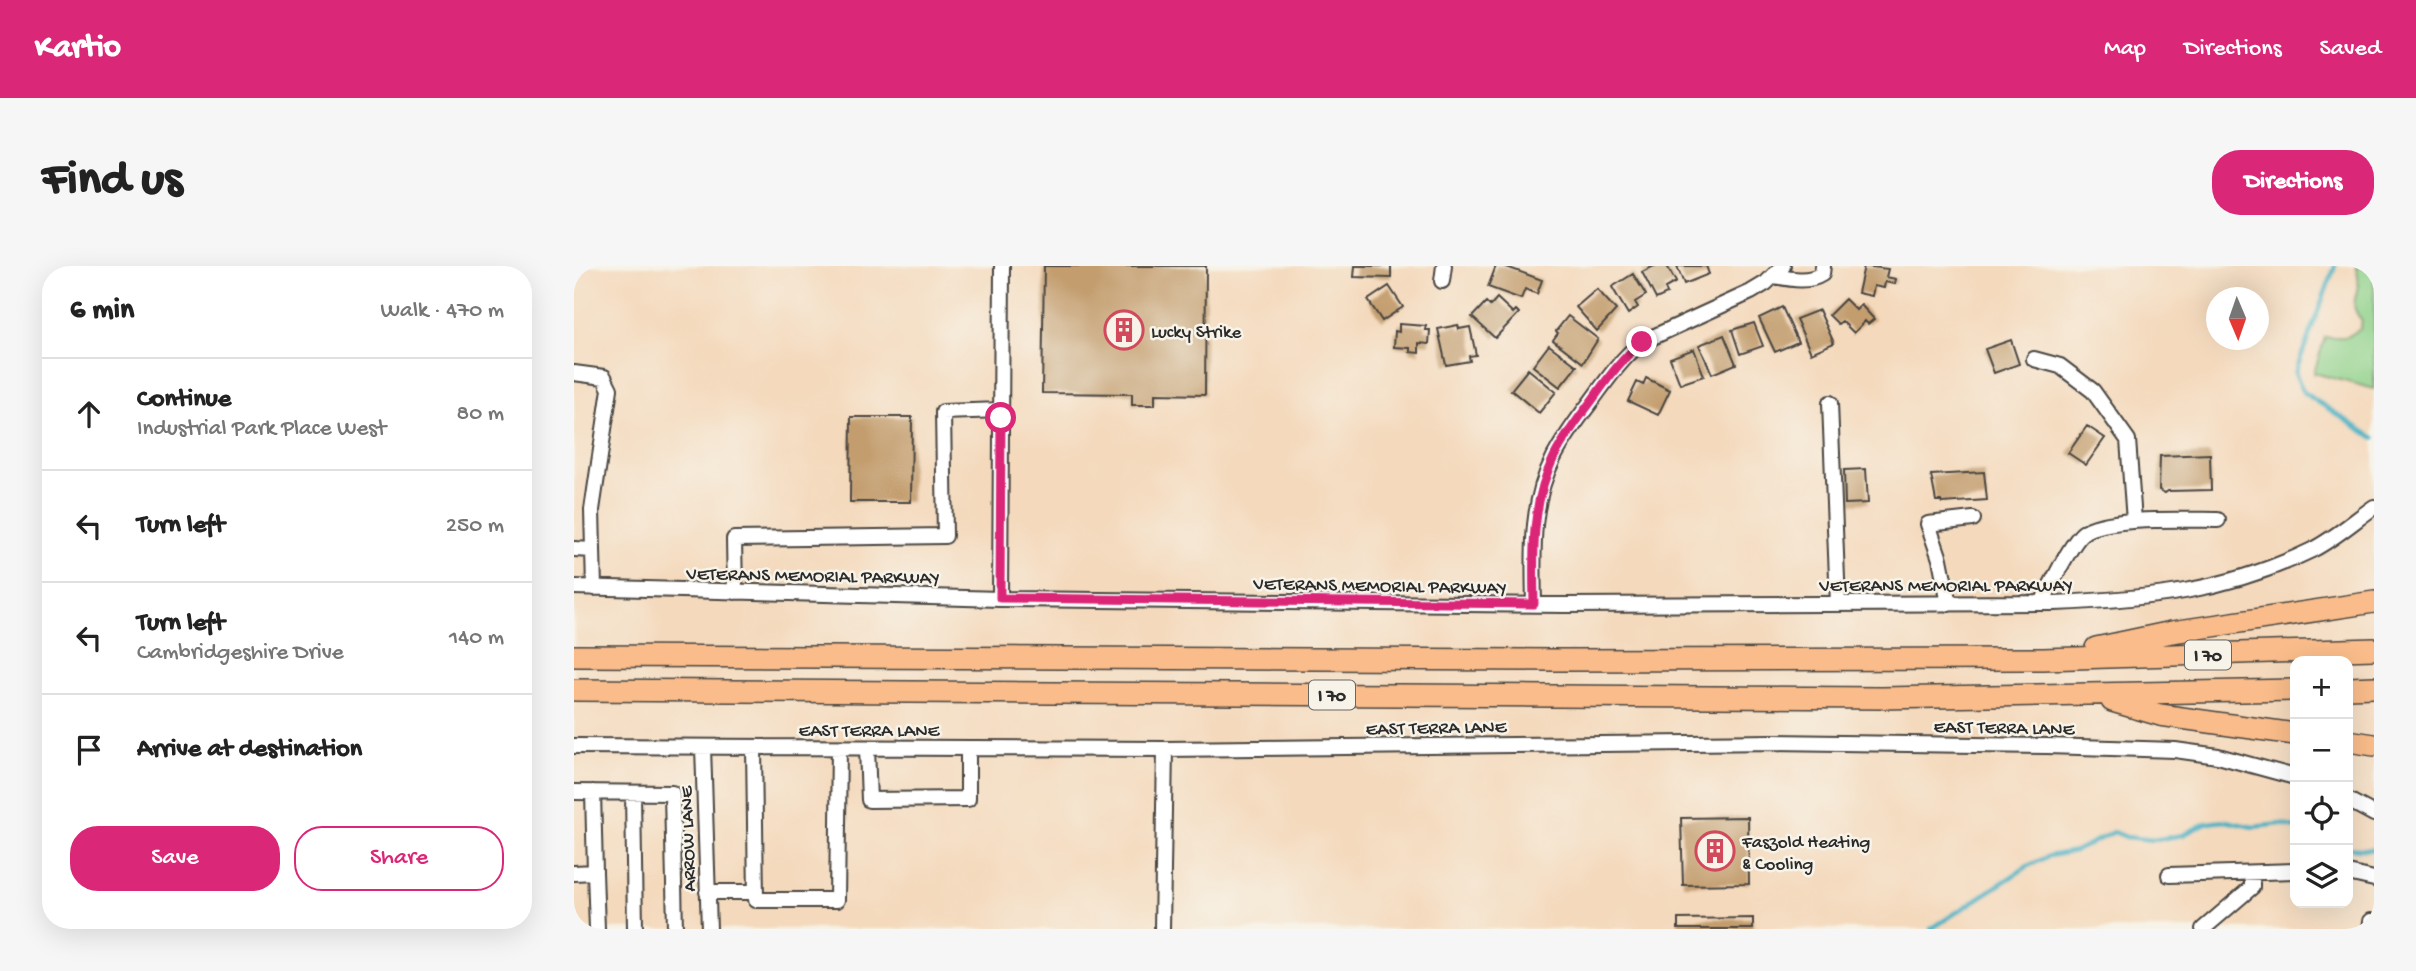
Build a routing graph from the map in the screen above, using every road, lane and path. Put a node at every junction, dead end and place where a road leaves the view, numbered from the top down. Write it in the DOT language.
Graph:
graph roads {
  1 [pos="1002,266"];
  2 [pos="1823,266"];
  3 [pos="1779,271"];
  4 [pos="2034,359"];
  5 [pos="574,373"];
  6 [pos="1830,403"];
  7 [pos="1001,410"];
  8 [pos="2374,507"];
  9 [pos="1973,519"];
  10 [pos="2218,520"];
  11 [pos="2134,521"];
  12 [pos="574,549"];
  13 [pos="593,550"];
  14 [pos="574,587"];
  15 [pos="594,588"];
  16 [pos="735,592"];
  17 [pos="1000,598"];
  18 [pos="2374,602"];
  19 [pos="2042,603"];
  20 [pos="1534,604"];
  21 [pos="1838,604"];
  22 [pos="1949,604"];
  23 [pos="2374,649"];
  24 [pos="574,656"];
  25 [pos="2043,659"];
  26 [pos="2374,687"];
  27 [pos="2353,688"];
  28 [pos="574,690"];
  29 [pos="2290,690"];
  30 [pos="2089,695"];
  31 [pos="2290,733"];
  32 [pos="2353,742"];
  33 [pos="2374,745"];
  34 [pos="574,746"];
  35 [pos="703,747"];
  36 [pos="754,747"];
  37 [pos="839,748"];
  38 [pos="867,748"];
  39 [pos="968,748"];
  40 [pos="1165,749"];
  41 [pos="2290,776"];
  42 [pos="574,792"];
  43 [pos="593,792"];
  44 [pos="633,793"];
  45 [pos="2353,803"];
  46 [pos="2374,814"];
  47 [pos="2290,871"];
  48 [pos="574,873"];
  49 [pos="595,873"];
  50 [pos="2252,873"];
  51 [pos="2353,874"];
  52 [pos="2169,876"];
  53 [pos="2374,879"];
  54 [pos="708,892"];
  55 [pos="756,892"];
  56 [pos="597,929"];
  57 [pos="635,929"];
  58 [pos="675,929"];
  59 [pos="709,929"];
  60 [pos="1162,929"];
  61 [pos="2203,929"];
  1 -- 7 [label="street"];
  2 -- 3 [label="street"];
  3 -- 20 [label="street"];
  4 -- 11 [label="street"];
  5 -- 13 [label="street"];
  6 -- 21 [label="street"];
  7 -- 16 [label="street"];
  7 -- 17 [label="street"];
  8 -- 19 [label="street, VETERANS MEMORIAL PARKWAY"];
  9 -- 22 [label="street"];
  10 -- 11 [label="street"];
  11 -- 19 [label="street"];
  12 -- 13 [label="street"];
  13 -- 15 [label="street"];
  14 -- 15 [label="street, VETERANS MEMORIAL PARKWAY"];
  15 -- 16 [label="street, VETERANS MEMORIAL PARKWAY"];
  16 -- 17 [label="street, VETERANS MEMORIAL PARKWAY"];
  17 -- 20 [label="street, VETERANS MEMORIAL PARKWAY"];
  18 -- 25 [label="highway"];
  19 -- 22 [label="street, VETERANS MEMORIAL PARKWAY"];
  20 -- 21 [label="street, VETERANS MEMORIAL PARKWAY"];
  21 -- 22 [label="street, VETERANS MEMORIAL PARKWAY"];
  23 -- 25 [label="highway, I 70"];
  24 -- 25 [label="highway, I 70"];
  26 -- 27 [label="highway"];
  28 -- 30 [label="highway, I 70"];
  29 -- 30 [label="highway, I 70"];
  30 -- 31 [label="highway"];
  32 -- 33 [label="highway"];
  34 -- 35 [label="street, EAST TERRA LANE"];
  35 -- 36 [label="street, EAST TERRA LANE"];
  35 -- 54 [label="street, ARROW LANE"];
  36 -- 37 [label="street, EAST TERRA LANE"];
  36 -- 55 [label="street"];
  37 -- 38 [label="street, EAST TERRA LANE"];
  37 -- 55 [label="street"];
  38 -- 39 [label="street, EAST TERRA LANE"];
  38 -- 39 [label="street"];
  39 -- 40 [label="street, EAST TERRA LANE"];
  40 -- 41 [label="street, EAST TERRA LANE"];
  40 -- 60 [label="street"];
  42 -- 43 [label="street"];
  43 -- 44 [label="street"];
  43 -- 49 [label="street"];
  44 -- 57 [label="street"];
  44 -- 58 [label="street"];
  45 -- 46 [label="street"];
  47 -- 50 [label="street"];
  48 -- 49 [label="street"];
  49 -- 56 [label="street"];
  50 -- 52 [label="street"];
  50 -- 61 [label="street"];
  51 -- 53 [label="street"];
  54 -- 55 [label="street"];
  54 -- 59 [label="street, ARROW LANE"];
}
